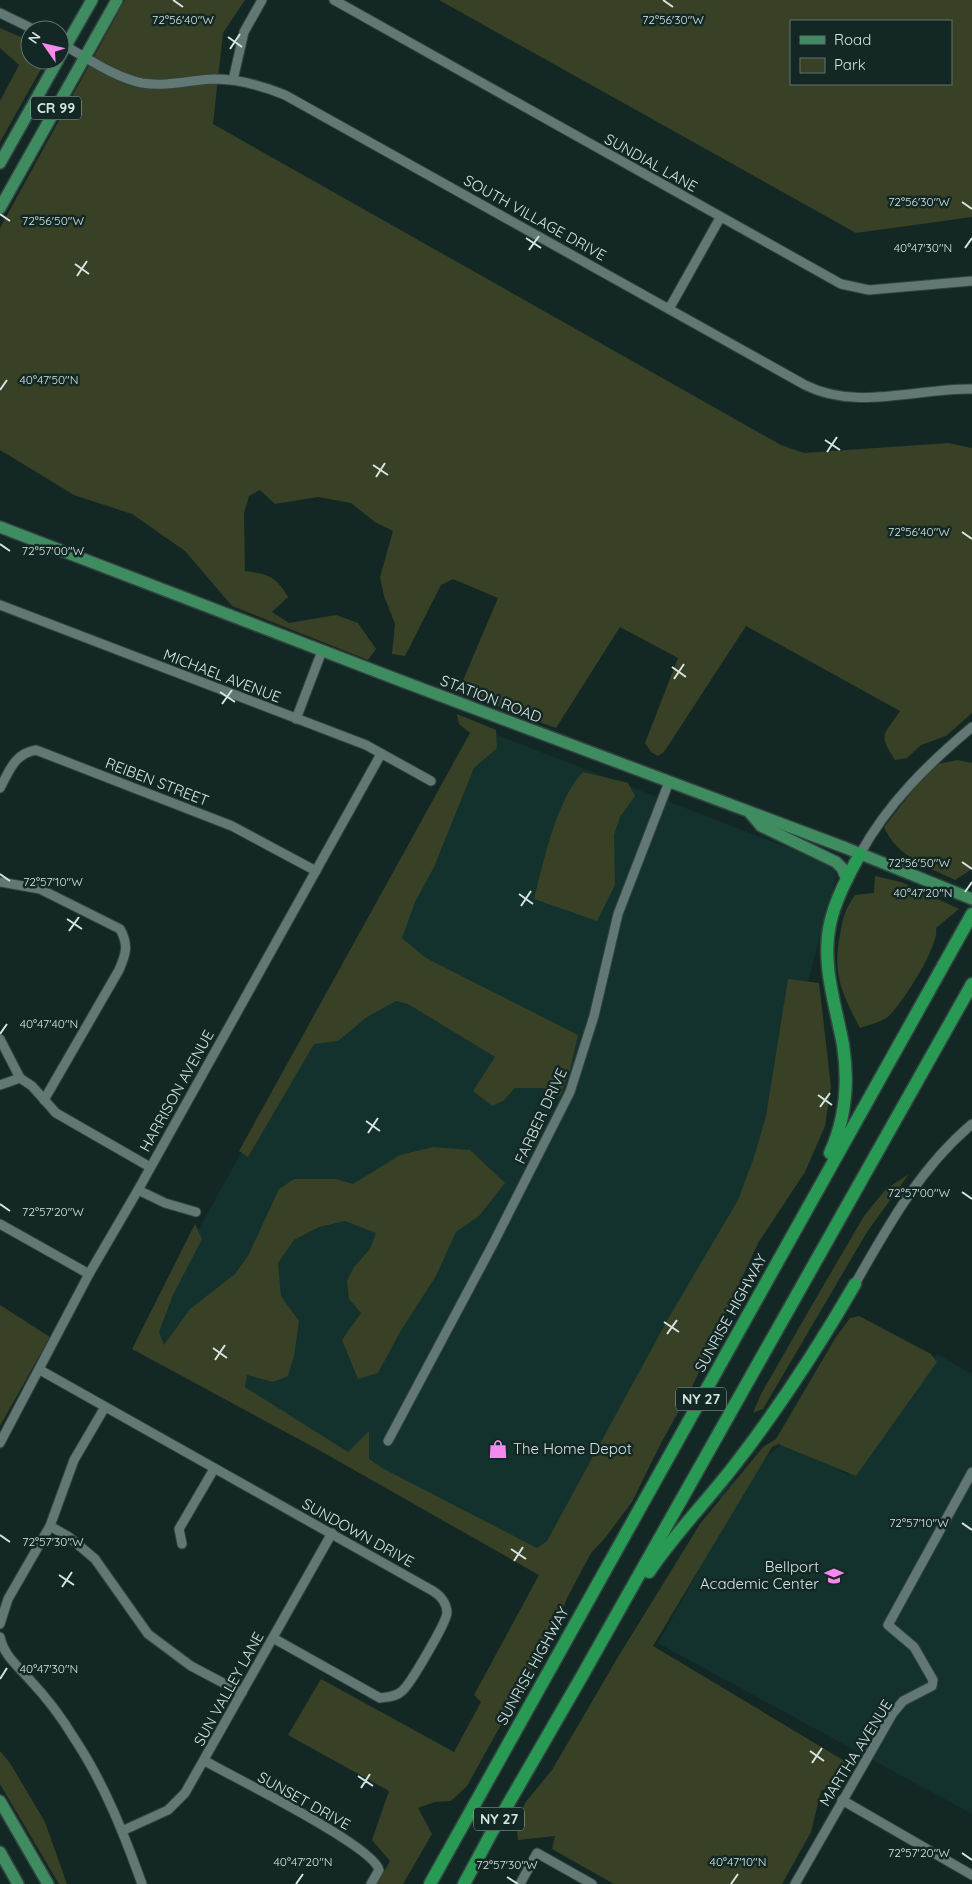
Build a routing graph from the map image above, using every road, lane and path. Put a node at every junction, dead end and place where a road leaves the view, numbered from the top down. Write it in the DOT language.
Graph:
graph roads {
  1 [pos="92,0"];
  2 [pos="117,0"];
  3 [pos="262,0"];
  4 [pos="334,0"];
  5 [pos="0,13"];
  6 [pos="20,23"];
  7 [pos="70,36"];
  8 [pos="70,52"];
  9 [pos="85,57"];
  10 [pos="52,70"];
  11 [pos="233,80"];
  12 [pos="0,163"];
  13 [pos="0,208"];
  14 [pos="720,218"];
  15 [pos="972,281"];
  16 [pos="669,308"];
  17 [pos="972,389"];
  18 [pos="0,527"];
  19 [pos="0,605"];
  20 [pos="322,651"];
  21 [pos="296,719"];
  22 [pos="972,727"];
  23 [pos="381,754"];
  24 [pos="431,781"];
  25 [pos="669,782"];
  26 [pos="0,788"];
  27 [pos="748,812"];
  28 [pos="860,854"];
  29 [pos="316,871"];
  30 [pos="847,880"];
  31 [pos="0,882"];
  32 [pos="972,899"];
  33 [pos="972,914"];
  34 [pos="972,984"];
  35 [pos="0,1039"];
  36 [pos="20,1078"];
  37 [pos="0,1085"];
  38 [pos="44,1100"];
  39 [pos="972,1124"];
  40 [pos="150,1168"];
  41 [pos="138,1190"];
  42 [pos="196,1212"];
  43 [pos="800,1222"];
  44 [pos="0,1224"];
  45 [pos="89,1274"];
  46 [pos="855,1284"];
  47 [pos="40,1370"];
  48 [pos="105,1407"];
  49 [pos="388,1441"];
  50 [pos="0,1443"];
  51 [pos="214,1469"];
  52 [pos="972,1472"];
  53 [pos="50,1526"];
  54 [pos="332,1533"];
  55 [pos="182,1544"];
  56 [pos="0,1624"];
  57 [pos="0,1637"];
  58 [pos="273,1638"];
  59 [pos="582,1676"];
  60 [pos="242,1693"];
  61 [pos="205,1761"];
  62 [pos="842,1800"];
  63 [pos="0,1801"];
  64 [pos="122,1831"];
  65 [pos="0,1852"];
  66 [pos="972,1874"];
  67 [pos="18,1884"];
  68 [pos="48,1884"];
  69 [pos="142,1884"];
  70 [pos="371,1884"];
  71 [pos="430,1884"];
  72 [pos="464,1884"];
  73 [pos="520,1884"];
  74 [pos="592,1884"];
  75 [pos="795,1884"];
  1 -- 7 [label="main road"];
  2 -- 9 [label="main road, CR 99"];
  3 -- 11 [label="street"];
  4 -- 14 [label="street, SUNDIAL LANE"];
  5 -- 6 [label="street"];
  8 -- 9 [label="street, SOUTH VILLAGE DRIVE"];
  9 -- 11 [label="street, SOUTH VILLAGE DRIVE"];
  9 -- 13 [label="main road, CR 99"];
  10 -- 12 [label="main road, CR 99"];
  11 -- 16 [label="street, SOUTH VILLAGE DRIVE"];
  14 -- 15 [label="street, SUNDIAL LANE"];
  14 -- 16 [label="street"];
  16 -- 17 [label="street, SOUTH VILLAGE DRIVE"];
  18 -- 20 [label="main road, STATION ROAD"];
  19 -- 21 [label="street, MICHAEL AVENUE"];
  20 -- 21 [label="street"];
  20 -- 25 [label="main road, STATION ROAD"];
  21 -- 23 [label="street, MICHAEL AVENUE"];
  22 -- 28 [label="street"];
  23 -- 24 [label="street, MICHAEL AVENUE"];
  23 -- 29 [label="street, HARRISON AVENUE"];
  25 -- 27 [label="main road, STATION ROAD"];
  25 -- 49 [label="street, FARBER DRIVE"];
  26 -- 29 [label="street, REIBEN STREET"];
  27 -- 28 [label="main road, STATION ROAD"];
  27 -- 30 [label="main road"];
  28 -- 30 [label="highway"];
  28 -- 32 [label="main road, STATION ROAD"];
  29 -- 40 [label="street, HARRISON AVENUE"];
  30 -- 43 [label="highway"];
  31 -- 38 [label="street"];
  33 -- 43 [label="highway, SUNRISE HIGHWAY / NY 27"];
  34 -- 59 [label="highway, NY 27"];
  35 -- 36 [label="street"];
  36 -- 37 [label="street"];
  36 -- 38 [label="street"];
  38 -- 40 [label="street"];
  39 -- 46 [label="street"];
  40 -- 41 [label="street, HARRISON AVENUE"];
  41 -- 42 [label="street"];
  41 -- 45 [label="street, HARRISON AVENUE"];
  43 -- 71 [label="highway, SUNRISE HIGHWAY / NY 27"];
  44 -- 45 [label="street"];
  45 -- 47 [label="street, HARRISON AVENUE"];
  46 -- 59 [label="highway"];
  47 -- 48 [label="street, SUNDOWN DRIVE"];
  47 -- 50 [label="street, HARRISON AVENUE"];
  48 -- 51 [label="street, SUNDOWN DRIVE"];
  48 -- 53 [label="street"];
  51 -- 54 [label="street, SUNDOWN DRIVE"];
  51 -- 55 [label="street"];
  52 -- 62 [label="street, MARTHA AVENUE"];
  53 -- 56 [label="street"];
  53 -- 60 [label="street"];
  54 -- 58 [label="street, SUN VALLEY LANE"];
  54 -- 58 [label="street, SUNDOWN DRIVE"];
  57 -- 64 [label="street"];
  58 -- 60 [label="street, SUN VALLEY LANE"];
  59 -- 72 [label="highway, NY 27"];
  60 -- 61 [label="street, SUN VALLEY LANE"];
  61 -- 64 [label="street, SUN VALLEY LANE"];
  61 -- 70 [label="street, SUNSET DRIVE"];
  62 -- 66 [label="street"];
  62 -- 75 [label="street, MARTHA AVENUE"];
  63 -- 68 [label="main road"];
  64 -- 69 [label="street"];
  65 -- 67 [label="main road"];
  73 -- 74 [label="street"];
}
